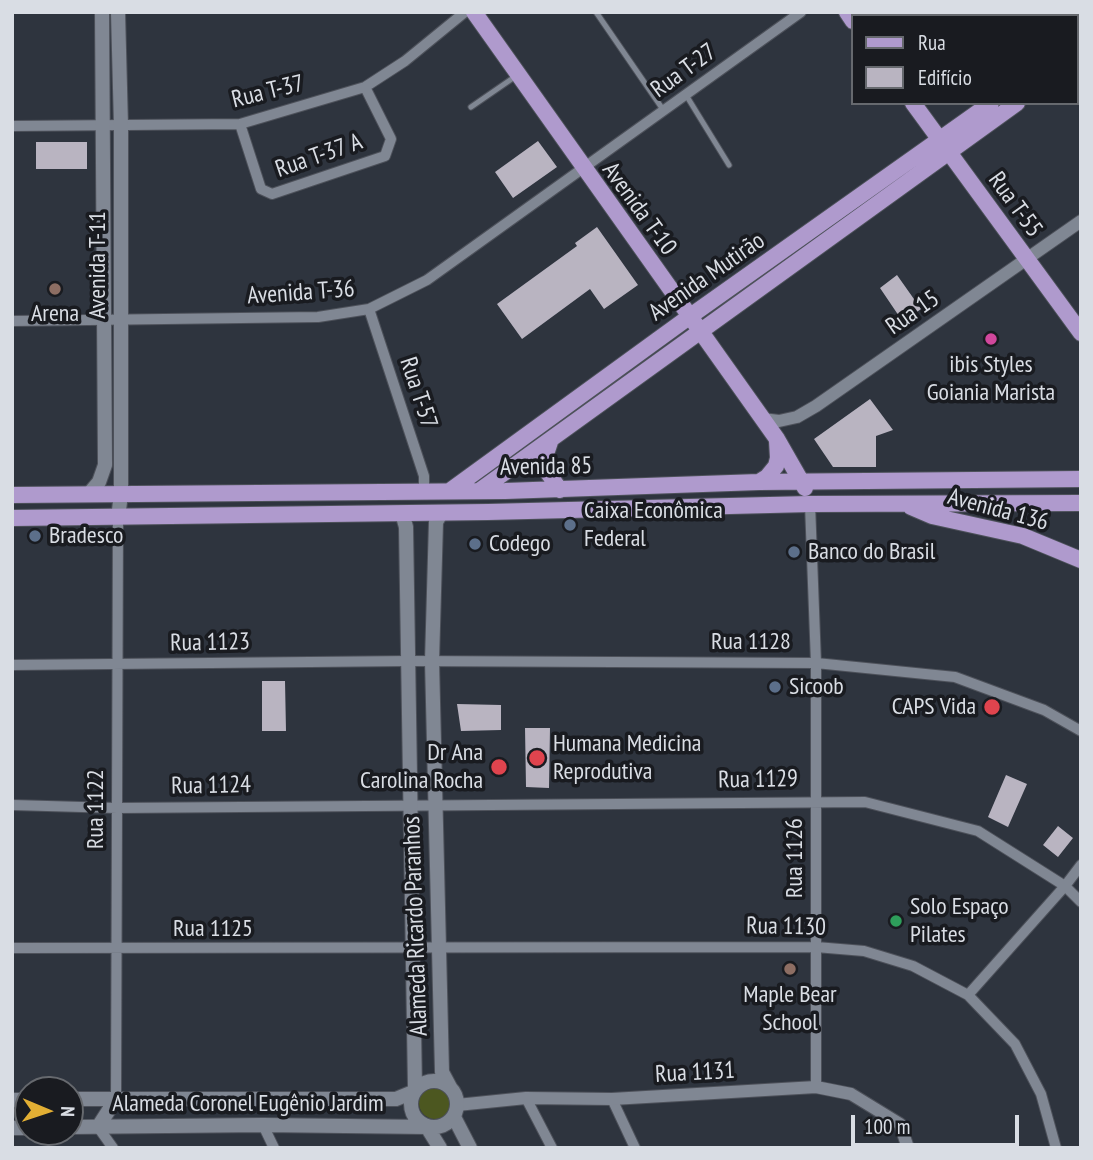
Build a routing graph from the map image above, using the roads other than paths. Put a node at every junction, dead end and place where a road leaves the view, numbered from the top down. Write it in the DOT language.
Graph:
graph roads {
  1 [pos="102,12"];
  2 [pos="118,12"];
  3 [pos="465,12"];
  4 [pos="474,12"];
  5 [pos="596,12"];
  6 [pos="801,12"];
  7 [pos="518,75"];
  8 [pos="365,87"];
  9 [pos="686,95"];
  10 [pos="914,105"];
  11 [pos="988,105"];
  12 [pos="1014,105"];
  13 [pos="471,107"];
  14 [pos="664,111"];
  15 [pos="240,124"];
  16 [pos="12,126"];
  17 [pos="102,126"];
  18 [pos="121,126"];
  19 [pos="944,146"];
  20 [pos="729,165"];
  21 [pos="587,167"];
  22 [pos="1081,221"];
  23 [pos="1026,259"];
  24 [pos="369,309"];
  25 [pos="689,317"];
  26 [pos="12,321"];
  27 [pos="121,321"];
  28 [pos="105,322"];
  29 [pos="700,331"];
  30 [pos="1081,333"];
  31 [pos="762,419"];
  32 [pos="551,439"];
  33 [pos="777,439"];
  34 [pos="1081,479"];
  35 [pos="803,481"];
  36 [pos="759,482"];
  37 [pos="451,490"];
  38 [pos="560,490"];
  39 [pos="424,491"];
  40 [pos="480,491"];
  41 [pos="121,494"];
  42 [pos="12,495"];
  43 [pos="88,495"];
  44 [pos="1081,502"];
  45 [pos="810,503"];
  46 [pos="903,504"];
  47 [pos="442,512"];
  48 [pos="402,513"];
  49 [pos="169,517"];
  50 [pos="12,518"];
  51 [pos="118,518"];
  52 [pos="1081,560"];
  53 [pos="409,660"];
  54 [pos="432,661"];
  55 [pos="816,663"];
  56 [pos="12,665"];
  57 [pos="117,665"];
  58 [pos="1081,731"];
  59 [pos="816,801"];
  60 [pos="435,804"];
  61 [pos="12,805"];
  62 [pos="410,805"];
  63 [pos="117,808"];
  64 [pos="1081,864"];
  65 [pos="1065,886"];
  66 [pos="1081,902"];
  67 [pos="816,947"];
  68 [pos="12,948"];
  69 [pos="118,950"];
  70 [pos="413,950"];
  71 [pos="439,950"];
  72 [pos="968,995"];
  73 [pos="450,1087"];
  74 [pos="816,1087"];
  75 [pos="414,1091"];
  76 [pos="526,1098"];
  77 [pos="116,1099"];
  78 [pos="612,1099"];
  79 [pos="84,1100"];
  80 [pos="456,1111"];
  81 [pos="263,1125"];
  82 [pos="84,1127"];
  83 [pos="98,1127"];
  84 [pos="427,1127"];
  85 [pos="113,1148"];
  86 [pos="274,1148"];
  87 [pos="440,1148"];
  88 [pos="470,1148"];
  89 [pos="552,1148"];
  90 [pos="635,1148"];
  91 [pos="908,1148"];
  92 [pos="1056,1148"];
  1 -- 17 [label="main road, Avenida T-11"];
  2 -- 18 [label="main road, Avenida T-11"];
  3 -- 8 [label="street, Rua T-37"];
  4 -- 7 [label="main road, Avenida T-10"];
  5 -- 14 [label="lane"];
  6 -- 9 [label="street, Rua T-27"];
  7 -- 13 [label="lane"];
  7 -- 21 [label="main road, Avenida T-10"];
  8 -- 15 [label="street, Rua T-37"];
  8 -- 15 [label="street, Rua T-37 A"];
  9 -- 14 [label="street, Rua T-27"];
  9 -- 20 [label="lane"];
  10 -- 19 [label="main road, Rua T-55"];
  11 -- 19 [label="main road, Avenida Mutirão"];
  12 -- 19 [label="main road, Avenida Mutirão"];
  14 -- 21 [label="street, Rua T-27"];
  15 -- 18 [label="street, Rua T-37"];
  16 -- 17 [label="street, Rua T-37"];
  17 -- 18 [label="street, Rua T-37"];
  17 -- 28 [label="main road, Avenida T-11"];
  18 -- 27 [label="main road, Avenida T-11"];
  19 -- 23 [label="main road, Rua T-55"];
  19 -- 25 [label="main road, Avenida Mutirão"];
  19 -- 29 [label="main road, Avenida Mutirão"];
  21 -- 24 [label="street, Avenida T-36"];
  21 -- 25 [label="main road, Avenida T-10"];
  22 -- 23 [label="street, Rua 15"];
  23 -- 30 [label="main road, Rua T-55"];
  23 -- 31 [label="street, Rua 15"];
  24 -- 27 [label="street, Avenida T-36"];
  24 -- 39 [label="street, Rua T-57"];
  25 -- 29 [label="main road, Avenida T-10"];
  25 -- 37 [label="main road, Avenida Mutirão"];
  26 -- 28 [label="street, Avenida T-36"];
  27 -- 28 [label="street, Avenida T-36"];
  27 -- 41 [label="main road, Avenida T-11"];
  28 -- 43 [label="main road, Avenida T-11"];
  29 -- 31 [label="main road, Avenida T-10"];
  29 -- 32 [label="main road, Avenida Mutirão"];
  31 -- 33 [label="main road, Avenida T-10"];
  32 -- 38 [label="main road"];
  32 -- 40 [label="main road, Avenida Mutirão"];
  33 -- 35 [label="main road, Avenida T-10"];
  33 -- 36 [label="main road"];
  34 -- 35 [label="main road, Avenida 85"];
  35 -- 36 [label="main road, Avenida 85"];
  35 -- 45 [label="main road, Avenida T-10"];
  36 -- 38 [label="main road, Avenida 85"];
  37 -- 39 [label="main road, Avenida 85"];
  37 -- 40 [label="main road, Avenida 85"];
  38 -- 40 [label="main road, Avenida 85"];
  39 -- 41 [label="main road, Avenida 85"];
  40 -- 49 [label="main road"];
  41 -- 43 [label="main road, Avenida 85"];
  41 -- 51 [label="main road, Avenida T-11"];
  42 -- 43 [label="main road, Avenida 85"];
  43 -- 51 [label="main road"];
  44 -- 46 [label="main road, Avenida 85"];
  45 -- 46 [label="main road, Avenida 85"];
  45 -- 47 [label="main road, Avenida 85"];
  45 -- 55 [label="street, Rua 1126"];
  46 -- 52 [label="main road, Avenida 136"];
  47 -- 48 [label="main road, Avenida 85"];
  47 -- 54 [label="main road, Alameda Ricardo Paranhos"];
  48 -- 49 [label="main road, Avenida 85"];
  48 -- 53 [label="main road, Alameda Ricardo Paranhos"];
  49 -- 51 [label="main road, Avenida 85"];
  50 -- 51 [label="main road, Avenida 85"];
  51 -- 57 [label="street, Rua 1122"];
  53 -- 54 [label="street, Rua 1128"];
  53 -- 57 [label="street, Rua 1123"];
  53 -- 62 [label="main road, Alameda Ricardo Paranhos"];
  54 -- 55 [label="street, Rua 1128"];
  54 -- 60 [label="main road, Alameda Ricardo Paranhos"];
  55 -- 58 [label="street, Rua 1128"];
  55 -- 59 [label="street, Rua 1126"];
  56 -- 57 [label="street, Rua 1123"];
  57 -- 63 [label="street, Rua 1122"];
  59 -- 60 [label="street, Rua 1129"];
  59 -- 65 [label="street, Rua 1129"];
  59 -- 67 [label="street, Rua 1126"];
  60 -- 62 [label="street, Rua 1129"];
  60 -- 71 [label="main road, Alameda Ricardo Paranhos"];
  61 -- 63 [label="street, Rua 1124"];
  62 -- 63 [label="street, Rua 1124"];
  62 -- 70 [label="main road, Alameda Ricardo Paranhos"];
  63 -- 69 [label="street, Rua 1122"];
  64 -- 65 [label="street"];
  65 -- 66 [label="street, Rua 1129"];
  65 -- 72 [label="street"];
  67 -- 71 [label="street, Rua 1130"];
  67 -- 72 [label="street, Rua 1130"];
  67 -- 74 [label="street, Rua 1126"];
  68 -- 69 [label="street, Rua 1125"];
  69 -- 70 [label="street, Rua 1125"];
  69 -- 77 [label="street, Rua 1122"];
  70 -- 71 [label="street, Rua 1130"];
  70 -- 75 [label="main road, Alameda Ricardo Paranhos"];
  71 -- 73 [label="main road, Alameda Ricardo Paranhos"];
  72 -- 92 [label="street, Rua 1130"];
  73 -- 75 [label="main road"];
  73 -- 80 [label="main road"];
  74 -- 78 [label="street, Rua 1131"];
  74 -- 91 [label="street, Rua 1131"];
  75 -- 77 [label="main road, Alameda Coronel Eugênio Jardim"];
  75 -- 84 [label="main road"];
  76 -- 78 [label="street, Rua 1131"];
  76 -- 80 [label="street, Rua 1131"];
  76 -- 89 [label="street"];
  77 -- 79 [label="main road, Alameda Coronel Eugênio Jardim"];
  77 -- 83 [label="main road"];
  78 -- 90 [label="street"];
  80 -- 84 [label="main road"];
  80 -- 88 [label="main road"];
  81 -- 83 [label="main road, Alameda Coronel Eugênio Jardim"];
  81 -- 84 [label="main road, Alameda Coronel Eugênio Jardim"];
  81 -- 86 [label="street"];
  82 -- 83 [label="main road, Alameda Coronel Eugênio Jardim"];
  83 -- 85 [label="street"];
  84 -- 87 [label="main road"];
}
